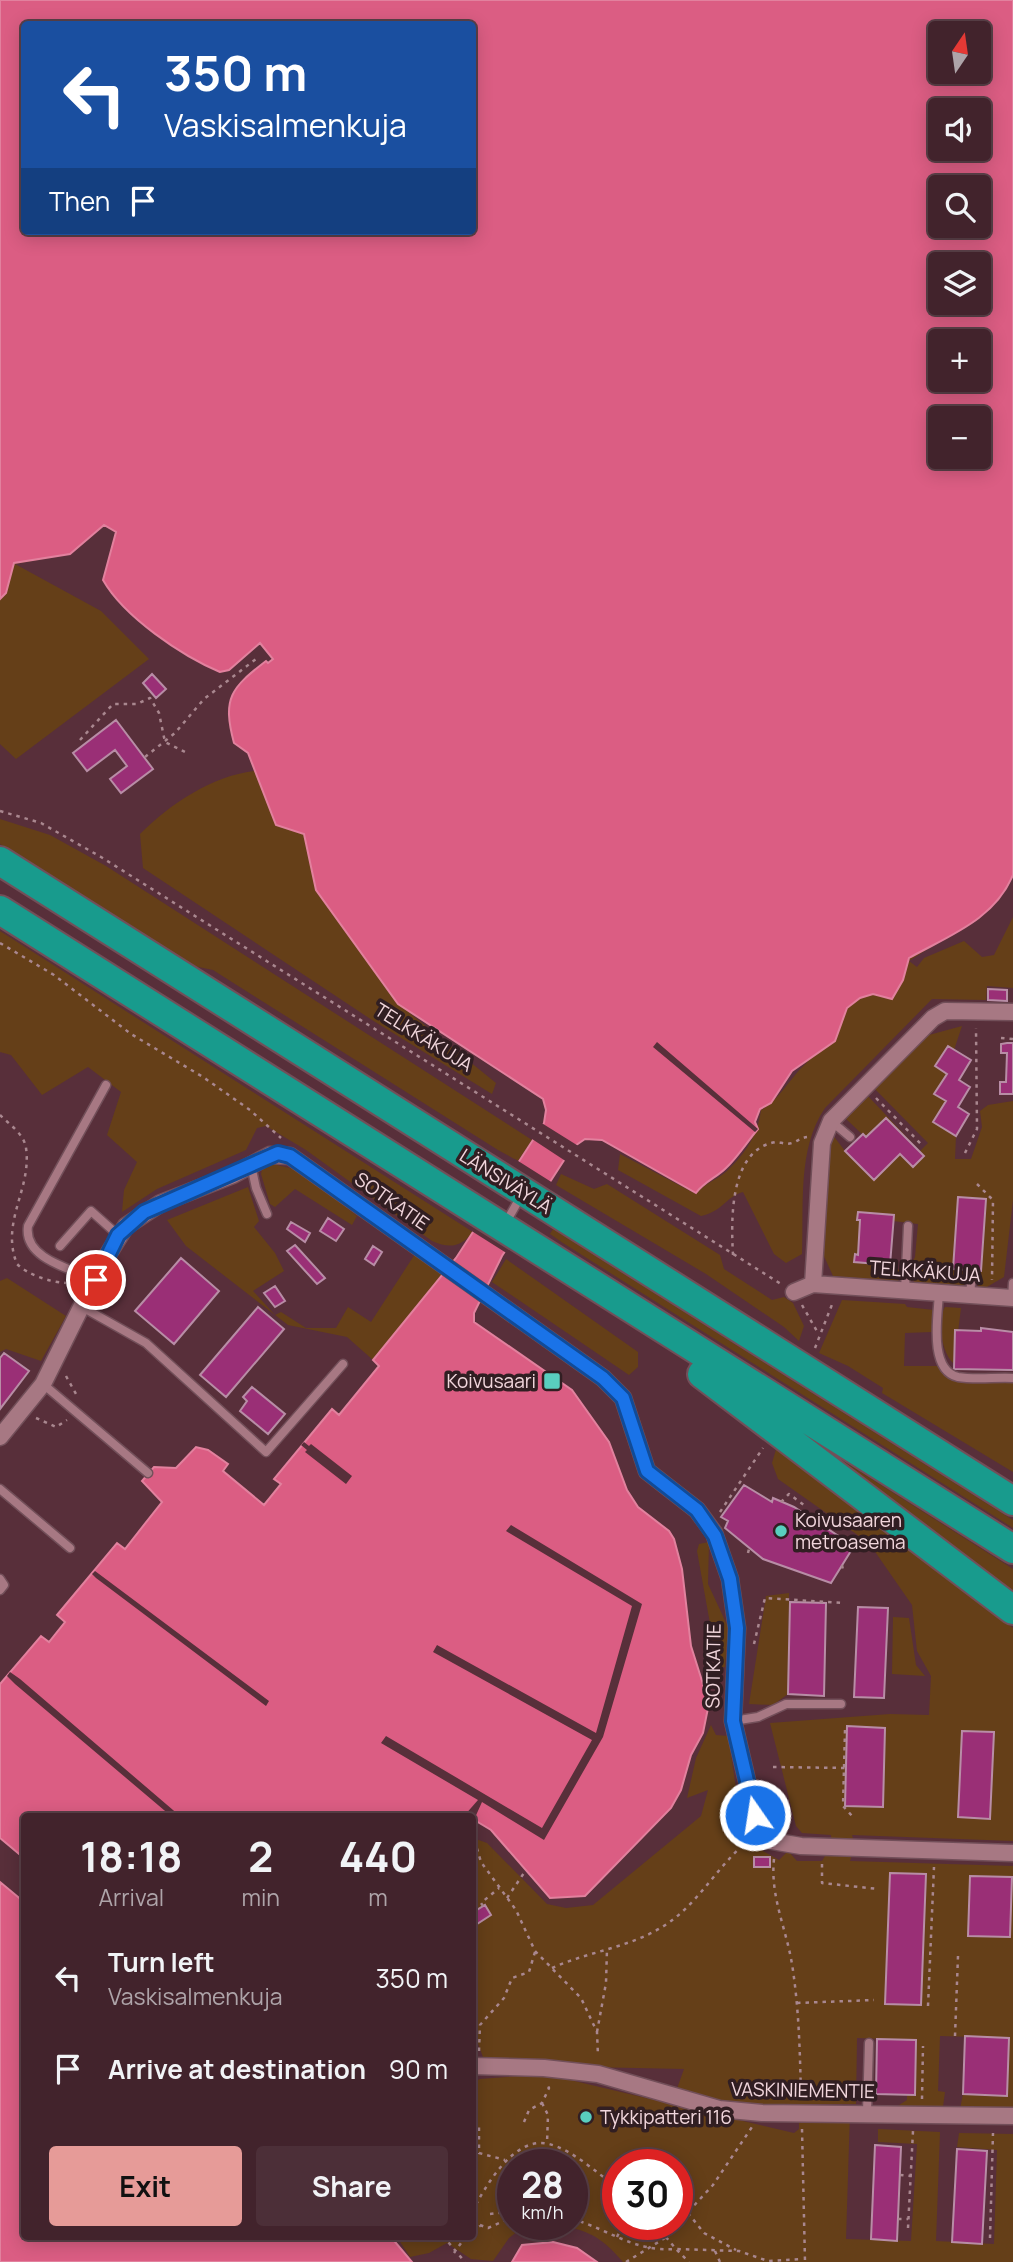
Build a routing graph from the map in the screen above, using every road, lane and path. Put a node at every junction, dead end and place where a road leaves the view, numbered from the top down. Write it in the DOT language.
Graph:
graph roads {
  1 [pos="256,659"];
  2 [pos="80,740"];
  3 [pos="165,742"];
  4 [pos="189,754"];
  5 [pos="145,757"];
  6 [pos="0,811"];
  7 [pos="0,861"];
  8 [pos="0,910"];
  9 [pos="0,943"];
  10 [pos="976,1011"];
  11 [pos="1013,1012"];
  12 [pos="1001,1038"];
  13 [pos="1013,1039"];
  14 [pos="106,1085"];
  15 [pos="864,1086"];
  16 [pos="831,1121"];
  17 [pos="850,1137"];
  18 [pos="822,1143"];
  19 [pos="921,1144"];
  20 [pos="288,1150"];
  21 [pos="965,1153"];
  22 [pos="251,1165"];
  23 [pos="977,1184"];
  24 [pos="534,1198"];
  25 [pos="267,1214"];
  26 [pos="908,1227"];
  27 [pos="513,1232"];
  28 [pos="118,1235"];
  29 [pos="60,1246"];
  30 [pos="733,1255"];
  31 [pos="972,1272"];
  32 [pos="96,1280"];
  33 [pos="590,1281"];
  34 [pos="1013,1283"];
  35 [pos="813,1284"];
  36 [pos="841,1287"];
  37 [pos="790,1289"];
  38 [pos="905,1291"];
  39 [pos="939,1293"];
  40 [pos="970,1296"];
  41 [pos="992,1297"];
  42 [pos="1013,1298"];
  43 [pos="82,1307"];
  44 [pos="818,1333"];
  45 [pos="814,1350"];
  46 [pos="343,1364"];
  47 [pos="63,1368"];
  48 [pos="1013,1378"];
  49 [pos="43,1384"];
  50 [pos="25,1409"];
  51 [pos="72,1409"];
  52 [pos="0,1437"];
  53 [pos="769,1439"];
  54 [pos="148,1473"];
  55 [pos="0,1489"];
  56 [pos="1013,1501"];
  57 [pos="782,1502"];
  58 [pos="804,1504"];
  59 [pos="717,1517"];
  60 [pos="70,1548"];
  61 [pos="1013,1549"];
  62 [pos="842,1564"];
  63 [pos="843,1570"];
  64 [pos="0,1579"];
  65 [pos="0,1590"];
  66 [pos="843,1604"];
  67 [pos="1013,1610"];
  68 [pos="745,1647"];
  69 [pos="841,1704"];
  70 [pos="733,1721"];
  71 [pos="845,1730"];
  72 [pos="774,1767"];
  73 [pos="845,1768"];
  74 [pos="853,1816"];
  75 [pos="765,1836"];
  76 [pos="476,1845"];
  77 [pos="822,1846"];
  78 [pos="775,1850"];
  79 [pos="935,1850"];
  80 [pos="1013,1853"];
  81 [pos="526,1871"];
  82 [pos="499,1888"];
  83 [pos="878,1889"];
  84 [pos="507,1898"];
  85 [pos="925,1898"];
  86 [pos="933,1898"];
  87 [pos="483,1906"];
  88 [pos="923,1940"];
  89 [pos="931,1940"];
  90 [pos="607,1949"];
  91 [pos="535,1951"];
  92 [pos="958,1956"];
  93 [pos="552,1968"];
  94 [pos="922,1981"];
  95 [pos="929,1981"];
  96 [pos="874,2000"];
  97 [pos="797,2003"];
  98 [pos="928,2006"];
  99 [pos="597,2032"];
  100 [pos="955,2036"];
  101 [pos="869,2043"];
  102 [pos="923,2046"];
  103 [pos="476,2057"];
  104 [pos="476,2065"];
  105 [pos="550,2069"];
  106 [pos="598,2074"];
  107 [pos="542,2103"];
  108 [pos="802,2112"];
  109 [pos="867,2112"];
  110 [pos="762,2113"];
  111 [pos="917,2113"];
  112 [pos="993,2116"];
  113 [pos="1013,2116"];
  114 [pos="524,2122"];
  115 [pos="476,2125"];
  116 [pos="547,2143"];
  117 [pos="524,2149"];
  118 [pos="558,2149"];
  119 [pos="497,2158"];
  120 [pos="497,2173"];
  121 [pos="900,2175"];
  122 [pos="910,2176"];
  123 [pos="986,2180"];
  124 [pos="991,2180"];
  125 [pos="476,2206"];
  126 [pos="693,2207"];
  127 [pos="497,2213"];
  128 [pos="490,2214"];
  129 [pos="898,2218"];
  130 [pos="908,2219"];
  131 [pos="693,2220"];
  132 [pos="984,2221"];
  133 [pos="990,2221"];
  134 [pos="476,2224"];
  135 [pos="497,2224"];
  136 [pos="480,2226"];
  137 [pos="476,2228"];
  138 [pos="908,2228"];
  139 [pos="989,2238"];
  140 [pos="446,2240"];
  141 [pos="463,2240"];
  142 [pos="622,2240"];
  143 [pos="662,2240"];
  144 [pos="667,2240"];
  145 [pos="650,2247"];
  146 [pos="676,2249"];
  147 [pos="715,2251"];
  148 [pos="739,2251"];
  149 [pos="454,2253"];
  150 [pos="770,2261"];
  151 [pos="805,2261"];
  152 [pos="465,2262"];
  153 [pos="626,2262"];
  154 [pos="689,2262"];
  155 [pos="720,2262"];
  1 -- 3 [label="path"];
  2 -- 3 [label="path"];
  3 -- 4 [label="path"];
  3 -- 5 [label="path"];
  6 -- 30 [label="path, TELKKÄKUJA"];
  7 -- 24 [label="highway, LÄNSIVÄYLÄ"];
  8 -- 27 [label="highway, LÄNSIVÄYLÄ"];
  9 -- 20 [label="path"];
  10 -- 11 [label="street"];
  10 -- 15 [label="street"];
  10 -- 21 [label="path"];
  12 -- 13 [label="path"];
  14 -- 32 [label="lane"];
  15 -- 16 [label="street"];
  15 -- 19 [label="path"];
  16 -- 17 [label="lane"];
  16 -- 18 [label="street"];
  18 -- 30 [label="path"];
  18 -- 35 [label="street"];
  20 -- 22 [label="street"];
  20 -- 70 [label="street, SOTKATIE"];
  22 -- 25 [label="lane"];
  22 -- 28 [label="street"];
  23 -- 41 [label="path"];
  24 -- 27 [label="lane"];
  24 -- 56 [label="highway, LÄNSIVÄYLÄ"];
  26 -- 38 [label="lane"];
  27 -- 33 [label="highway, LÄNSIVÄYLÄ"];
  28 -- 29 [label="lane"];
  28 -- 32 [label="street"];
  30 -- 37 [label="path, TELKKÄKUJA"];
  31 -- 40 [label="lane"];
  32 -- 43 [label="street"];
  33 -- 61 [label="highway, LÄNSIVÄYLÄ"];
  33 -- 67 [label="highway"];
  34 -- 42 [label="lane"];
  35 -- 36 [label="street, TELKKÄKUJA"];
  35 -- 37 [label="street, TELKKÄKUJA"];
  36 -- 38 [label="street, TELKKÄKUJA"];
  36 -- 44 [label="path"];
  37 -- 44 [label="path"];
  38 -- 39 [label="street, TELKKÄKUJA"];
  39 -- 40 [label="street, TELKKÄKUJA"];
  39 -- 48 [label="lane"];
  40 -- 41 [label="street, TELKKÄKUJA"];
  41 -- 42 [label="street, TELKKÄKUJA"];
  43 -- 46 [label="lane"];
  43 -- 49 [label="street"];
  44 -- 45 [label="path"];
  47 -- 51 [label="path"];
  49 -- 50 [label="street"];
  49 -- 51 [label="lane"];
  50 -- 51 [label="path"];
  50 -- 52 [label="street"];
  51 -- 54 [label="lane"];
  53 -- 59 [label="path"];
  55 -- 60 [label="lane"];
  57 -- 58 [label="path"];
  62 -- 63 [label="path"];
  64 -- 65 [label="lane"];
  66 -- 68 [label="path"];
  69 -- 70 [label="lane"];
  70 -- 75 [label="street, SOTKATIE"];
  71 -- 73 [label="path"];
  72 -- 73 [label="path"];
  73 -- 74 [label="path"];
  75 -- 77 [label="street"];
  75 -- 90 [label="path"];
  76 -- 82 [label="path"];
  77 -- 79 [label="street"];
  77 -- 83 [label="path"];
  78 -- 97 [label="path"];
  79 -- 80 [label="street"];
  79 -- 86 [label="path"];
  81 -- 84 [label="path"];
  82 -- 84 [label="path"];
  82 -- 87 [label="path"];
  84 -- 91 [label="path"];
  85 -- 86 [label="path"];
  86 -- 89 [label="path"];
  88 -- 89 [label="path"];
  89 -- 95 [label="path"];
  90 -- 93 [label="path"];
  90 -- 99 [label="path"];
  91 -- 93 [label="path"];
  91 -- 103 [label="path"];
  92 -- 100 [label="path"];
  93 -- 99 [label="path"];
  94 -- 95 [label="path"];
  95 -- 98 [label="path"];
  96 -- 97 [label="path"];
  97 -- 108 [label="path"];
  99 -- 106 [label="path"];
  101 -- 109 [label="lane"];
  102 -- 111 [label="path"];
  104 -- 105 [label="street, VASKINIEMENTIE"];
  105 -- 106 [label="street, VASKINIEMENTIE"];
  105 -- 107 [label="path"];
  106 -- 110 [label="street, VASKINIEMENTIE"];
  107 -- 114 [label="path"];
  107 -- 116 [label="path"];
  108 -- 109 [label="street, VASKINIEMENTIE"];
  108 -- 110 [label="street, VASKINIEMENTIE"];
  108 -- 151 [label="path"];
  109 -- 111 [label="street, VASKINIEMENTIE"];
  110 -- 126 [label="path"];
  111 -- 112 [label="street, VASKINIEMENTIE"];
  111 -- 122 [label="path"];
  112 -- 113 [label="street, VASKINIEMENTIE"];
  112 -- 124 [label="path"];
  115 -- 119 [label="path"];
  116 -- 117 [label="path"];
  116 -- 118 [label="path"];
  120 -- 125 [label="path"];
  121 -- 122 [label="path"];
  122 -- 130 [label="path"];
  123 -- 124 [label="path"];
  124 -- 133 [label="path"];
  127 -- 128 [label="path"];
  129 -- 130 [label="path"];
  130 -- 138 [label="path"];
  131 -- 148 [label="path"];
  132 -- 133 [label="path"];
  133 -- 139 [label="path"];
  134 -- 136 [label="path"];
  135 -- 136 [label="path"];
  136 -- 137 [label="path"];
  140 -- 149 [label="path"];
  141 -- 149 [label="path"];
  142 -- 145 [label="path"];
  143 -- 145 [label="path"];
  144 -- 146 [label="path"];
  145 -- 146 [label="path"];
  145 -- 153 [label="path"];
  146 -- 147 [label="path"];
  146 -- 154 [label="path"];
  147 -- 148 [label="path"];
  147 -- 155 [label="path"];
  148 -- 150 [label="path"];
  149 -- 152 [label="path"];
  150 -- 151 [label="path"];
}
